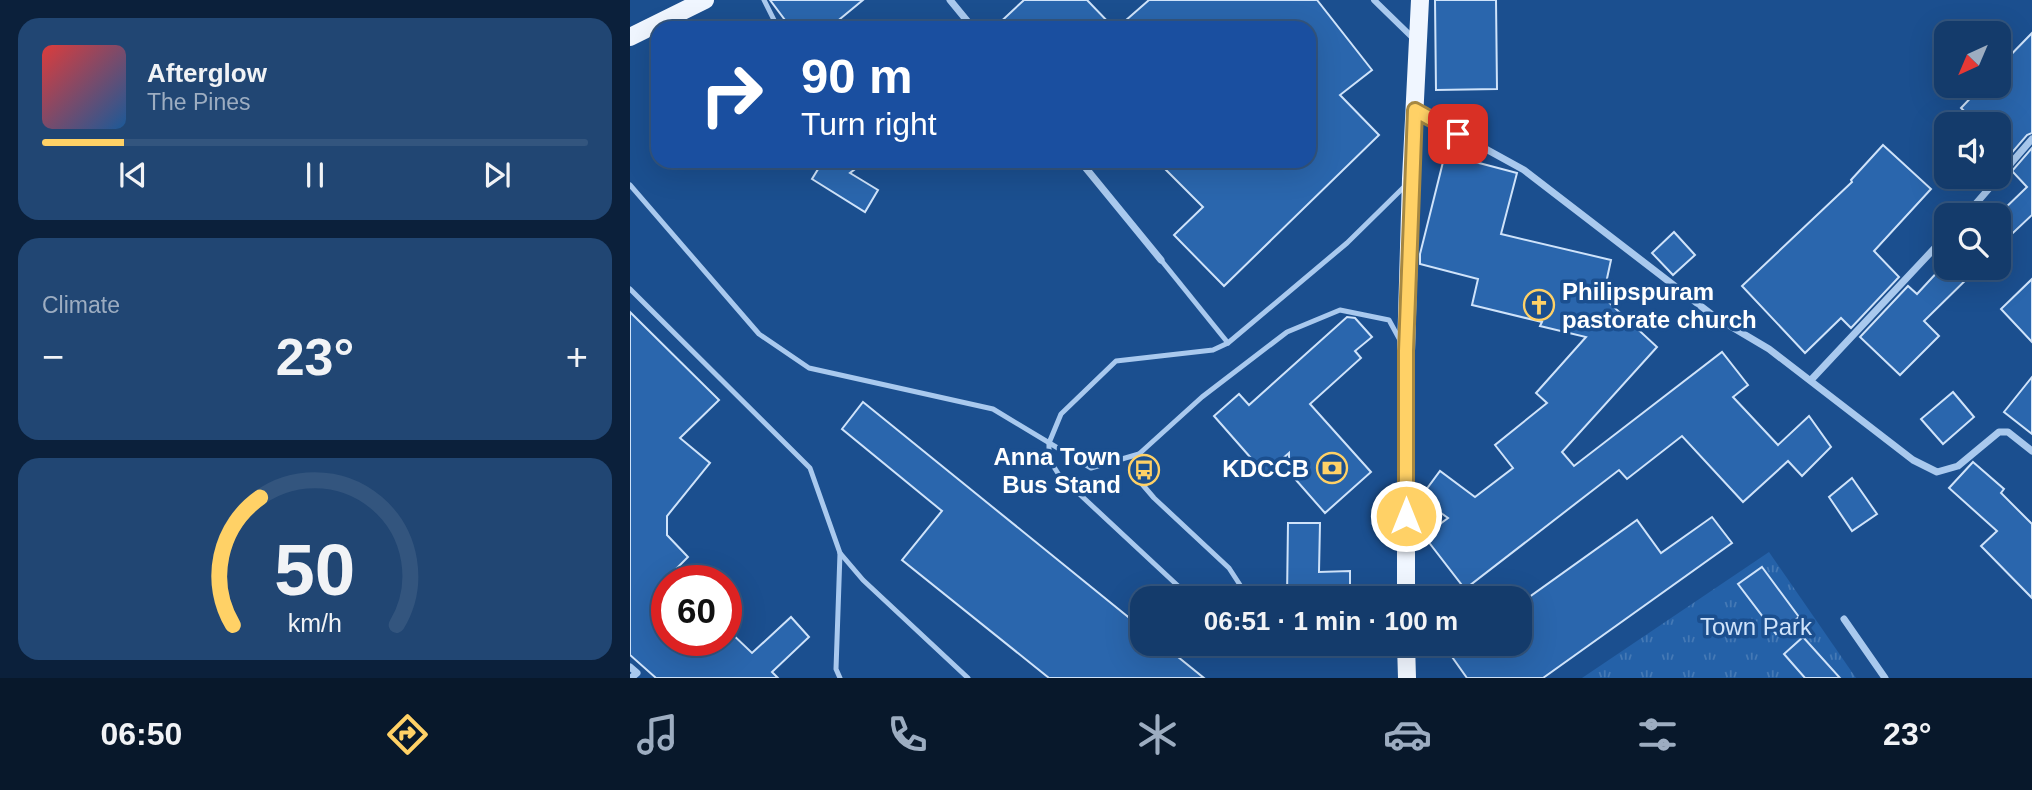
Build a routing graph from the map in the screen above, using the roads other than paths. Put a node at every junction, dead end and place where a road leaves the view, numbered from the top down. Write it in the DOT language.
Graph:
graph roads {
  1 [pos="705,0"];
  2 [pos="764,0"];
  3 [pos="950,0"];
  4 [pos="1374,0"];
  5 [pos="1420,0"];
  6 [pos="662,21"];
  7 [pos="774,21"];
  8 [pos="967,21"];
  9 [pos="651,27"];
  10 [pos="630,37"];
  11 [pos="1418,42"];
  12 [pos="1415,110"];
  13 [pos="2032,139"];
  14 [pos="1086,168"];
  15 [pos="1411,179"];
  16 [pos="630,185"];
  17 [pos="1976,203"];
  18 [pos="1934,249"];
  19 [pos="1161,260"];
  20 [pos="630,289"];
  21 [pos="1228,343"];
  22 [pos="1406,351"];
  23 [pos="1811,380"];
  24 [pos="1049,443"];
  25 [pos="2032,451"];
  26 [pos="1139,454"];
  27 [pos="840,553"];
  28 [pos="1178,586"];
  29 [pos="1241,586"];
  30 [pos="1406,586"];
  31 [pos="1844,619"];
  32 [pos="1406,656"];
  33 [pos="630,667"];
  34 [pos="631,678"];
  35 [pos="840,678"];
  36 [pos="968,678"];
  37 [pos="1407,678"];
  38 [pos="1885,678"];
  1 -- 6 [label="main road"];
  2 -- 7 [label="lane"];
  3 -- 8 [label="street"];
  4 -- 11 [label="street"];
  5 -- 11 [label="main road"];
  9 -- 10 [label="main road"];
  11 -- 12 [label="main road"];
  12 -- 15 [label="main road"];
  12 -- 23 [label="street"];
  13 -- 17 [label="street"];
  14 -- 19 [label="street"];
  15 -- 21 [label="lane"];
  15 -- 22 [label="main road"];
  16 -- 24 [label="lane"];
  18 -- 23 [label="street"];
  19 -- 21 [label="lane"];
  20 -- 27 [label="lane"];
  21 -- 24 [label="lane"];
  22 -- 26 [label="lane"];
  22 -- 30 [label="main road"];
  23 -- 25 [label="street"];
  24 -- 26 [label="lane"];
  24 -- 28 [label="lane"];
  26 -- 29 [label="lane"];
  27 -- 35 [label="lane"];
  27 -- 36 [label="lane"];
  31 -- 38 [label="street"];
  32 -- 37 [label="main road"];
  33 -- 34 [label="street"];
}
